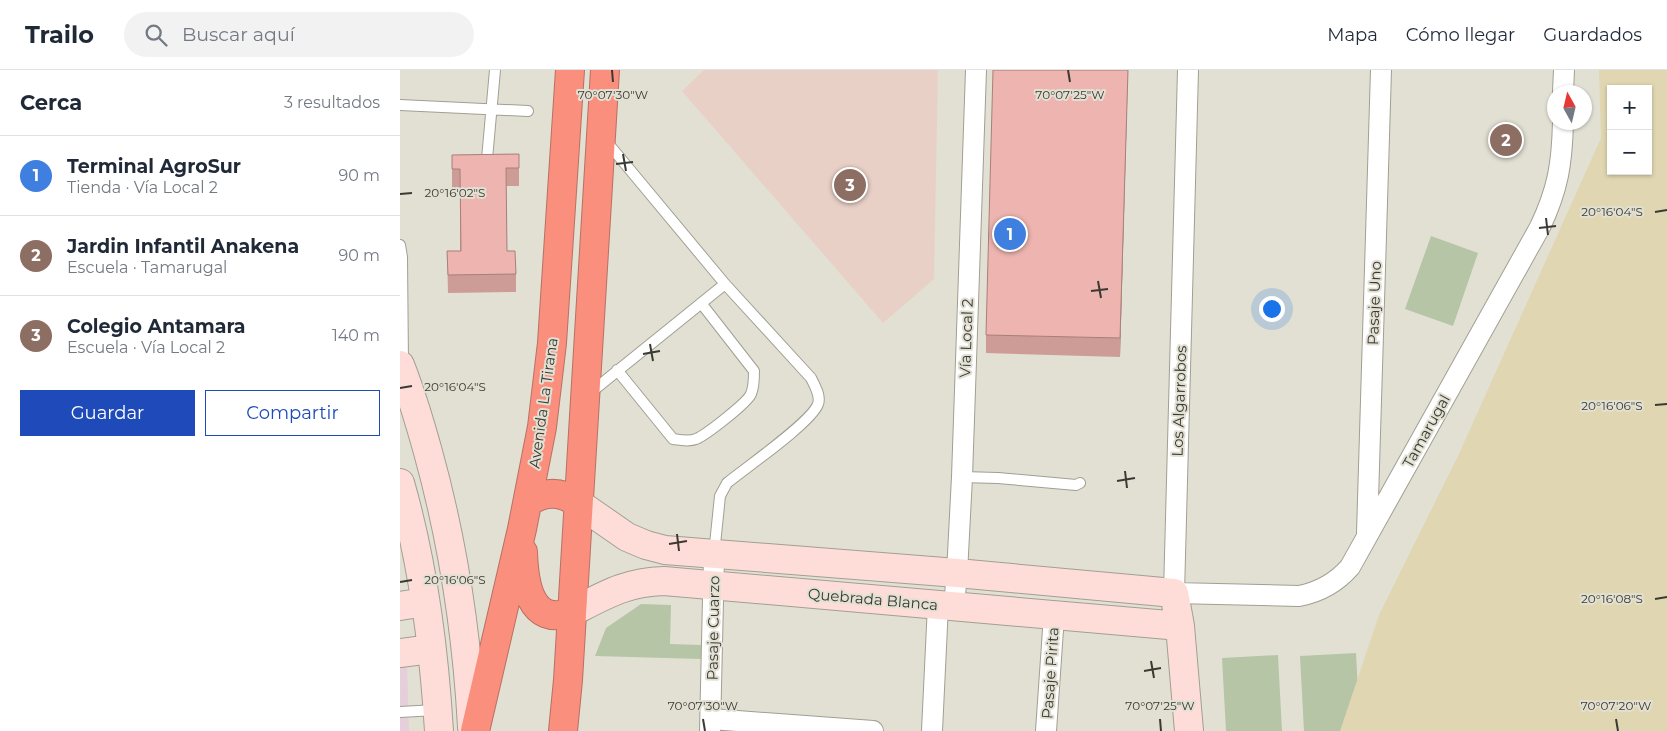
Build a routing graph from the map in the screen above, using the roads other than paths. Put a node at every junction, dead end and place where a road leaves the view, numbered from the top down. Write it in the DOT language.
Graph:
graph roads {
  1 [pos="495,70"];
  2 [pos="570,70"];
  3 [pos="605,70"];
  4 [pos="976,70"];
  5 [pos="1188,70"];
  6 [pos="1381,70"];
  7 [pos="1564,70"];
  8 [pos="1563,85"];
  9 [pos="400,105"];
  10 [pos="492,109"];
  11 [pos="528,111"];
  12 [pos="1562,130"];
  13 [pos="601,136"];
  14 [pos="487,159"];
  15 [pos="400,245"];
  16 [pos="725,284"];
  17 [pos="701,303"];
  18 [pos="401,368"];
  19 [pos="617,370"];
  20 [pos="585,397"];
  21 [pos="962,477"];
  22 [pos="400,483"];
  23 [pos="1080,483"];
  24 [pos="528,502"];
  25 [pos="578,503"];
  26 [pos="522,528"];
  27 [pos="1367,537"];
  28 [pos="714,555"];
  29 [pos="957,573"];
  30 [pos="714,586"];
  31 [pos="1174,593"];
  32 [pos="412,604"];
  33 [pos="946,606"];
  34 [pos="572,612"];
  35 [pos="1054,615"];
  36 [pos="1180,626"];
  37 [pos="432,649"];
  38 [pos="400,653"];
  39 [pos="400,712"];
  40 [pos="438,720"];
  41 [pos="711,725"];
  42 [pos="833,730"];
  43 [pos="474,731"];
  44 [pos="563,731"];
  45 [pos="873,731"];
  46 [pos="932,731"];
  47 [pos="1046,731"];
  48 [pos="1189,731"];
  1 -- 10 [label="lane"];
  2 -- 24 [label="highway, Avenida La Tirana"];
  3 -- 13 [label="highway"];
  4 -- 21 [label="street, Vía Local 2"];
  5 -- 31 [label="street, Los Algarrobos"];
  6 -- 27 [label="street, Pasaje Uno"];
  7 -- 8 [label="street"];
  9 -- 10 [label="lane"];
  10 -- 11 [label="lane"];
  10 -- 14 [label="lane"];
  12 -- 27 [label="street, Tamarugal"];
  13 -- 16 [label="lane"];
  13 -- 20 [label="highway"];
  15 -- 18 [label="lane"];
  16 -- 17 [label="lane"];
  16 -- 28 [label="lane"];
  17 -- 19 [label="lane"];
  17 -- 19 [label="lane"];
  18 -- 43 [label="street"];
  19 -- 20 [label="lane"];
  20 -- 25 [label="highway"];
  21 -- 23 [label="lane"];
  21 -- 29 [label="street, Vía Local 2"];
  22 -- 32 [label="street"];
  24 -- 25 [label="highway"];
  24 -- 26 [label="highway, Avenida La Tirana"];
  25 -- 28 [label="street, Quebrada Blanca"];
  25 -- 34 [label="highway"];
  26 -- 34 [label="highway"];
  26 -- 43 [label="highway, Avenida La Tirana"];
  27 -- 31 [label="street, Tamarugal"];
  28 -- 29 [label="street, Quebrada Blanca"];
  28 -- 30 [label="street, Pasaje Cuarzo"];
  29 -- 31 [label="street, Quebrada Blanca"];
  29 -- 33 [label="street, Vía Local 2"];
  30 -- 33 [label="street, Quebrada Blanca"];
  30 -- 34 [label="street, Quebrada Blanca"];
  30 -- 41 [label="street, Pasaje Cuarzo"];
  31 -- 36 [label="street, Los Algarrobos"];
  32 -- 37 [label="street"];
  33 -- 35 [label="street, Quebrada Blanca"];
  33 -- 46 [label="street, Vía Local 2"];
  34 -- 44 [label="highway"];
  35 -- 36 [label="street, Quebrada Blanca"];
  35 -- 47 [label="street, Pasaje Pirita"];
  36 -- 48 [label="street, Los Algarrobos"];
  37 -- 38 [label="street"];
  37 -- 40 [label="street"];
  39 -- 40 [label="lane"];
  41 -- 42 [label="street"];
  42 -- 45 [label="street"];
}
